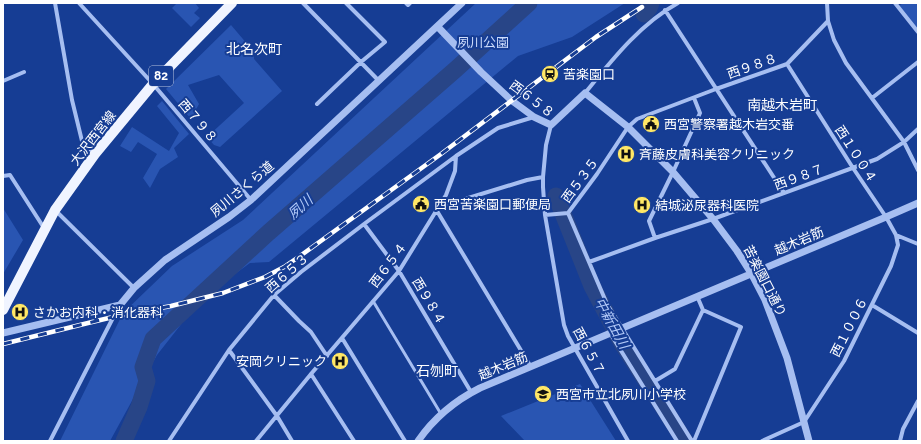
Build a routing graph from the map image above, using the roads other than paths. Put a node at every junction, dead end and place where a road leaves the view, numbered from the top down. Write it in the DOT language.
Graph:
graph roads {
  1 [pos="55,3"];
  2 [pos="80,3"];
  3 [pos="232,3"];
  4 [pos="303,3"];
  5 [pos="346,3"];
  6 [pos="406,3"];
  7 [pos="410,3"];
  8 [pos="462,3"];
  9 [pos="668,3"];
  10 [pos="678,3"];
  11 [pos="827,3"];
  12 [pos="898,4"];
  13 [pos="665,10"];
  14 [pos="828,21"];
  15 [pos="438,27"];
  16 [pos="918,32"];
  17 [pos="361,62"];
  18 [pos="918,62"];
  19 [pos="787,64"];
  20 [pos="24,72"];
  21 [pos="3,81"];
  22 [pos="379,81"];
  23 [pos="153,84"];
  24 [pos="716,89"];
  25 [pos="585,93"];
  26 [pos="694,98"];
  27 [pos="872,98"];
  28 [pos="317,104"];
  29 [pos="534,117"];
  30 [pos="551,125"];
  31 [pos="628,127"];
  32 [pos="918,129"];
  33 [pos="904,142"];
  34 [pos="95,154"];
  35 [pos="456,156"];
  36 [pos="853,168"];
  37 [pos="918,170"];
  38 [pos="673,172"];
  39 [pos="3,176"];
  40 [pos="543,177"];
  41 [pos="784,193"];
  42 [pos="251,200"];
  43 [pos="918,203"];
  44 [pos="438,209"];
  45 [pos="55,210"];
  46 [pos="566,213"];
  47 [pos="545,216"];
  48 [pos="886,217"];
  49 [pos="713,219"];
  50 [pos="364,224"];
  51 [pos="45,230"];
  52 [pos="896,235"];
  53 [pos="655,238"];
  54 [pos="918,244"];
  55 [pos="589,262"];
  56 [pos="399,271"];
  57 [pos="751,273"];
  58 [pos="134,288"];
  59 [pos="274,295"];
  60 [pos="697,296"];
  61 [pos="374,301"];
  62 [pos="120,305"];
  63 [pos="872,305"];
  64 [pos="3,310"];
  65 [pos="703,310"];
  66 [pos="622,328"];
  67 [pos="918,332"];
  68 [pos="610,333"];
  69 [pos="3,334"];
  70 [pos="342,338"];
  71 [pos="574,349"];
  72 [pos="229,350"];
  73 [pos="327,356"];
  74 [pos="531,367"];
  75 [pos="311,374"];
  76 [pos="655,381"];
  77 [pos="471,392"];
  78 [pos="918,403"];
  79 [pos="441,414"];
  80 [pos="277,416"];
  81 [pos="804,422"];
  82 [pos="50,441"];
  83 [pos="169,441"];
  84 [pos="256,441"];
  85 [pos="292,441"];
  86 [pos="354,441"];
  87 [pos="405,441"];
  88 [pos="418,441"];
  89 [pos="628,441"];
  90 [pos="677,441"];
  91 [pos="693,441"];
  92 [pos="762,441"];
  93 [pos="809,441"];
  94 [pos="900,441"];
  1 -- 34 [label="street"];
  2 -- 23 [label="street, 西７９８"];
  3 -- 23 [label="main road, 大沢西宮線 / 82"];
  4 -- 17 [label="street"];
  5 -- 17 [label="street"];
  6 -- 7 [label="street"];
  8 -- 15 [label="street, 夙川さくら道"];
  9 -- 13 [label="street"];
  10 -- 13 [label="street"];
  11 -- 14 [label="street"];
  12 -- 16 [label="street"];
  13 -- 24 [label="street"];
  13 -- 25 [label="street"];
  14 -- 19 [label="street, 西９８８"];
  14 -- 27 [label="street"];
  15 -- 22 [label="street, 夙川さくら道"];
  15 -- 29 [label="street, 西６５８"];
  17 -- 22 [label="street"];
  17 -- 28 [label="street"];
  18 -- 27 [label="street"];
  19 -- 24 [label="street, 西９８８"];
  19 -- 36 [label="street, 西１００４"];
  20 -- 21 [label="street"];
  22 -- 42 [label="street, 夙川さくら道"];
  23 -- 34 [label="main road, 大沢西宮線 / 82"];
  23 -- 42 [label="street, 西７９８"];
  24 -- 26 [label="street, 西５３５"];
  24 -- 41 [label="street, 西９８８"];
  25 -- 30 [label="street"];
  25 -- 31 [label="street, 苦楽園口通り"];
  26 -- 31 [label="street, 西５３５"];
  26 -- 38 [label="street"];
  27 -- 33 [label="street"];
  29 -- 30 [label="street, 西６５８"];
  29 -- 35 [label="street"];
  30 -- 40 [label="street, 西６５８"];
  31 -- 38 [label="street, 苦楽園口通り"];
  31 -- 46 [label="street, 西５３５"];
  32 -- 33 [label="street, 西９８７"];
  33 -- 36 [label="street, 西９８７"];
  33 -- 37 [label="street"];
  34 -- 45 [label="main road, 大沢西宮線 / 82"];
  35 -- 44 [label="street, 西６５４"];
  35 -- 50 [label="street, 西６５３"];
  36 -- 41 [label="street, 西９８７"];
  36 -- 48 [label="street, 西１００４"];
  38 -- 49 [label="street, 苦楽園口通り"];
  38 -- 53 [label="street"];
  39 -- 51 [label="street"];
  40 -- 44 [label="street"];
  40 -- 47 [label="street, 西６５８"];
  41 -- 49 [label="street, 西９８７"];
  42 -- 58 [label="street, 夙川さくら道"];
  43 -- 48 [label="street, 越木岩筋"];
  44 -- 56 [label="street, 西６５４"];
  44 -- 74 [label="street"];
  45 -- 51 [label="main road, 大沢西宮線 / 82"];
  45 -- 58 [label="street"];
  46 -- 47 [label="street"];
  46 -- 55 [label="street, 西５３５"];
  47 -- 71 [label="street, 西６５７"];
  48 -- 52 [label="street, 西１００４"];
  48 -- 57 [label="street, 越木岩筋"];
  49 -- 53 [label="street, 西９８７"];
  49 -- 57 [label="street, 苦楽園口通り"];
  50 -- 56 [label="street, 西９８４"];
  50 -- 59 [label="street, 西６５３"];
  51 -- 64 [label="main road, 大沢西宮線 / 82"];
  52 -- 54 [label="street"];
  52 -- 63 [label="street, 西１００６"];
  53 -- 55 [label="street, 西９８７"];
  55 -- 66 [label="street, 西５３５"];
  56 -- 61 [label="street, 西６５４"];
  56 -- 77 [label="street, 西９８４"];
  57 -- 60 [label="street, 越木岩筋"];
  57 -- 81 [label="street, 苦楽園口通り"];
  58 -- 62 [label="street, 夙川さくら道"];
  59 -- 72 [label="street, 西６５３"];
  59 -- 73 [label="street"];
  60 -- 65 [label="street"];
  60 -- 66 [label="street, 越木岩筋"];
  61 -- 70 [label="street, 西６５４"];
  61 -- 79 [label="lane"];
  62 -- 69 [label="street"];
  62 -- 82 [label="street"];
  63 -- 67 [label="street"];
  63 -- 81 [label="street, 西１００６"];
  65 -- 76 [label="street"];
  65 -- 91 [label="street"];
  66 -- 68 [label="street, 越木岩筋"];
  66 -- 76 [label="street, 西５３５"];
  68 -- 71 [label="street, 越木岩筋"];
  68 -- 90 [label="street"];
  70 -- 73 [label="street, 西６５４"];
  70 -- 87 [label="street"];
  71 -- 74 [label="street, 越木岩筋"];
  71 -- 89 [label="street, 西６５７"];
  72 -- 80 [label="street"];
  72 -- 83 [label="street, 西６５３"];
  73 -- 75 [label="street, 西６５４"];
  74 -- 77 [label="street, 越木岩筋"];
  75 -- 80 [label="street, 西６５４"];
  75 -- 86 [label="street"];
  76 -- 91 [label="street, 西５３５"];
  77 -- 79 [label="street, 越木岩筋"];
  78 -- 94 [label="street"];
  79 -- 88 [label="street, 越木岩筋"];
  80 -- 84 [label="street, 西６５４"];
  80 -- 85 [label="street"];
  81 -- 92 [label="street"];
  81 -- 93 [label="street, 苦楽園口通り"];
}
